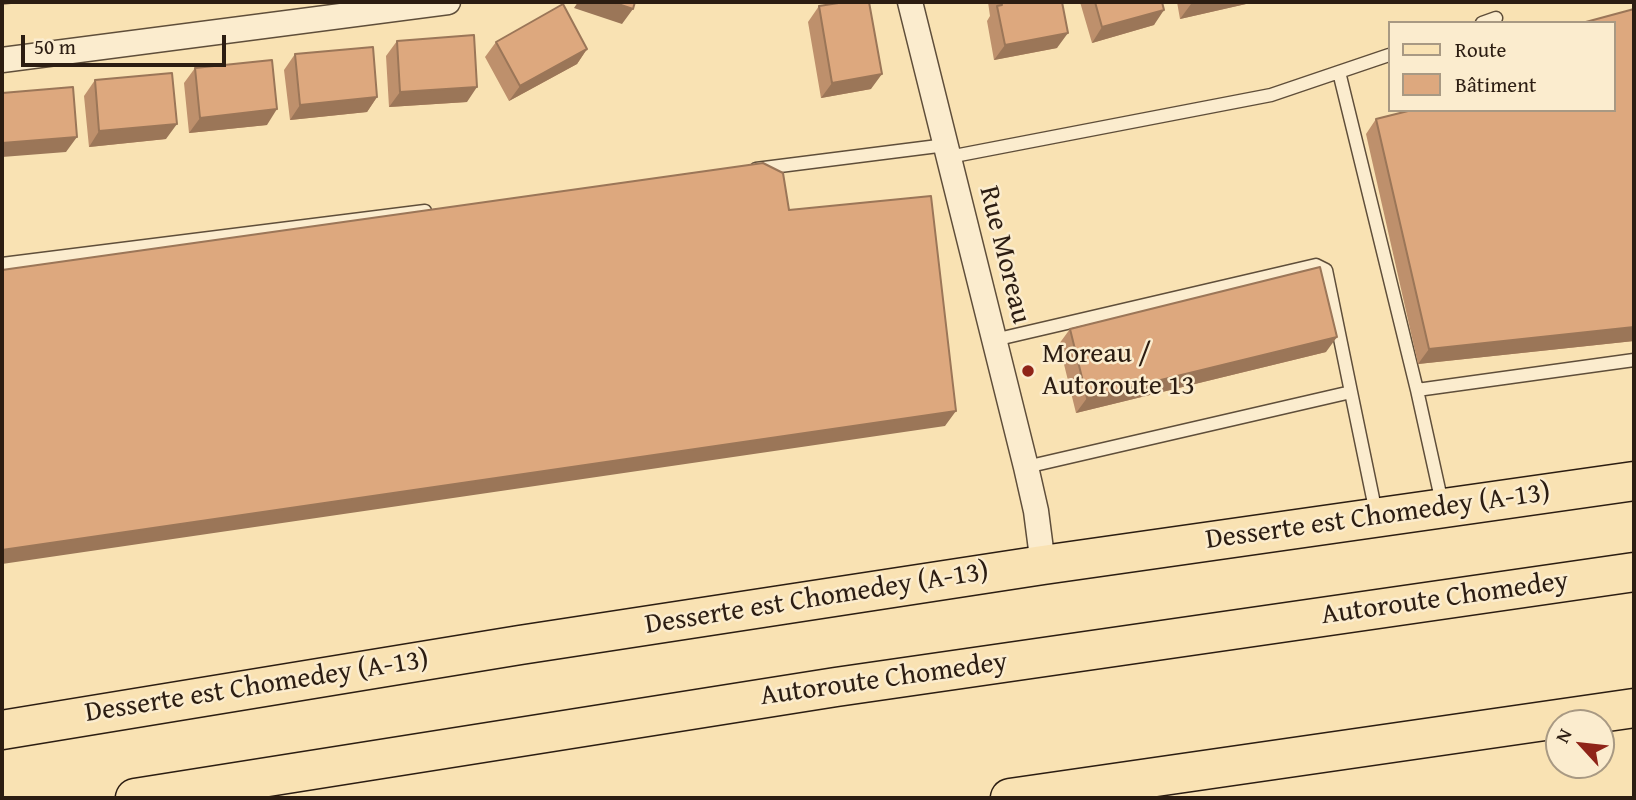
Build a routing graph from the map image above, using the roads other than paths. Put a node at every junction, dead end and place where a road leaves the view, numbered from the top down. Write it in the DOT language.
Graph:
graph roads {
  1 [pos="448,2"];
  2 [pos="910,2"];
  3 [pos="1496,18"];
  4 [pos="1488,21"];
  5 [pos="1388,55"];
  6 [pos="2,60"];
  7 [pos="1339,72"];
  8 [pos="947,151"];
  9 [pos="737,171"];
  10 [pos="432,210"];
  11 [pos="2,264"];
  12 [pos="995,340"];
  13 [pos="1634,360"];
  14 [pos="1417,390"];
  15 [pos="1351,392"];
  16 [pos="1026,467"];
  17 [pos="1634,481"];
  18 [pos="1443,508"];
  19 [pos="1377,517"];
  20 [pos="1043,565"];
  21 [pos="1634,572"];
  22 [pos="1634,708"];
  23 [pos="2,730"];
  24 [pos="135,798"];
  25 [pos="1010,798"];
  1 -- 6 [label="street"];
  2 -- 8 [label="street, Rue Moreau"];
  3 -- 4 [label="lane"];
  5 -- 7 [label="lane"];
  7 -- 8 [label="lane"];
  7 -- 14 [label="lane"];
  8 -- 9 [label="lane"];
  8 -- 12 [label="street, Rue Moreau"];
  10 -- 11 [label="lane"];
  12 -- 15 [label="lane"];
  12 -- 16 [label="street, Rue Moreau"];
  13 -- 14 [label="lane"];
  14 -- 18 [label="lane"];
  15 -- 16 [label="lane"];
  15 -- 19 [label="lane"];
  16 -- 20 [label="street, Rue Moreau"];
  17 -- 18 [label="main road, Desserte est Chomedey (A-13)"];
  18 -- 19 [label="main road, Desserte est Chomedey (A-13)"];
  19 -- 20 [label="main road, Desserte est Chomedey (A-13)"];
  20 -- 23 [label="main road, Desserte est Chomedey (A-13)"];
  21 -- 24 [label="main road, Autoroute Chomedey"];
  22 -- 25 [label="main road"];
}
